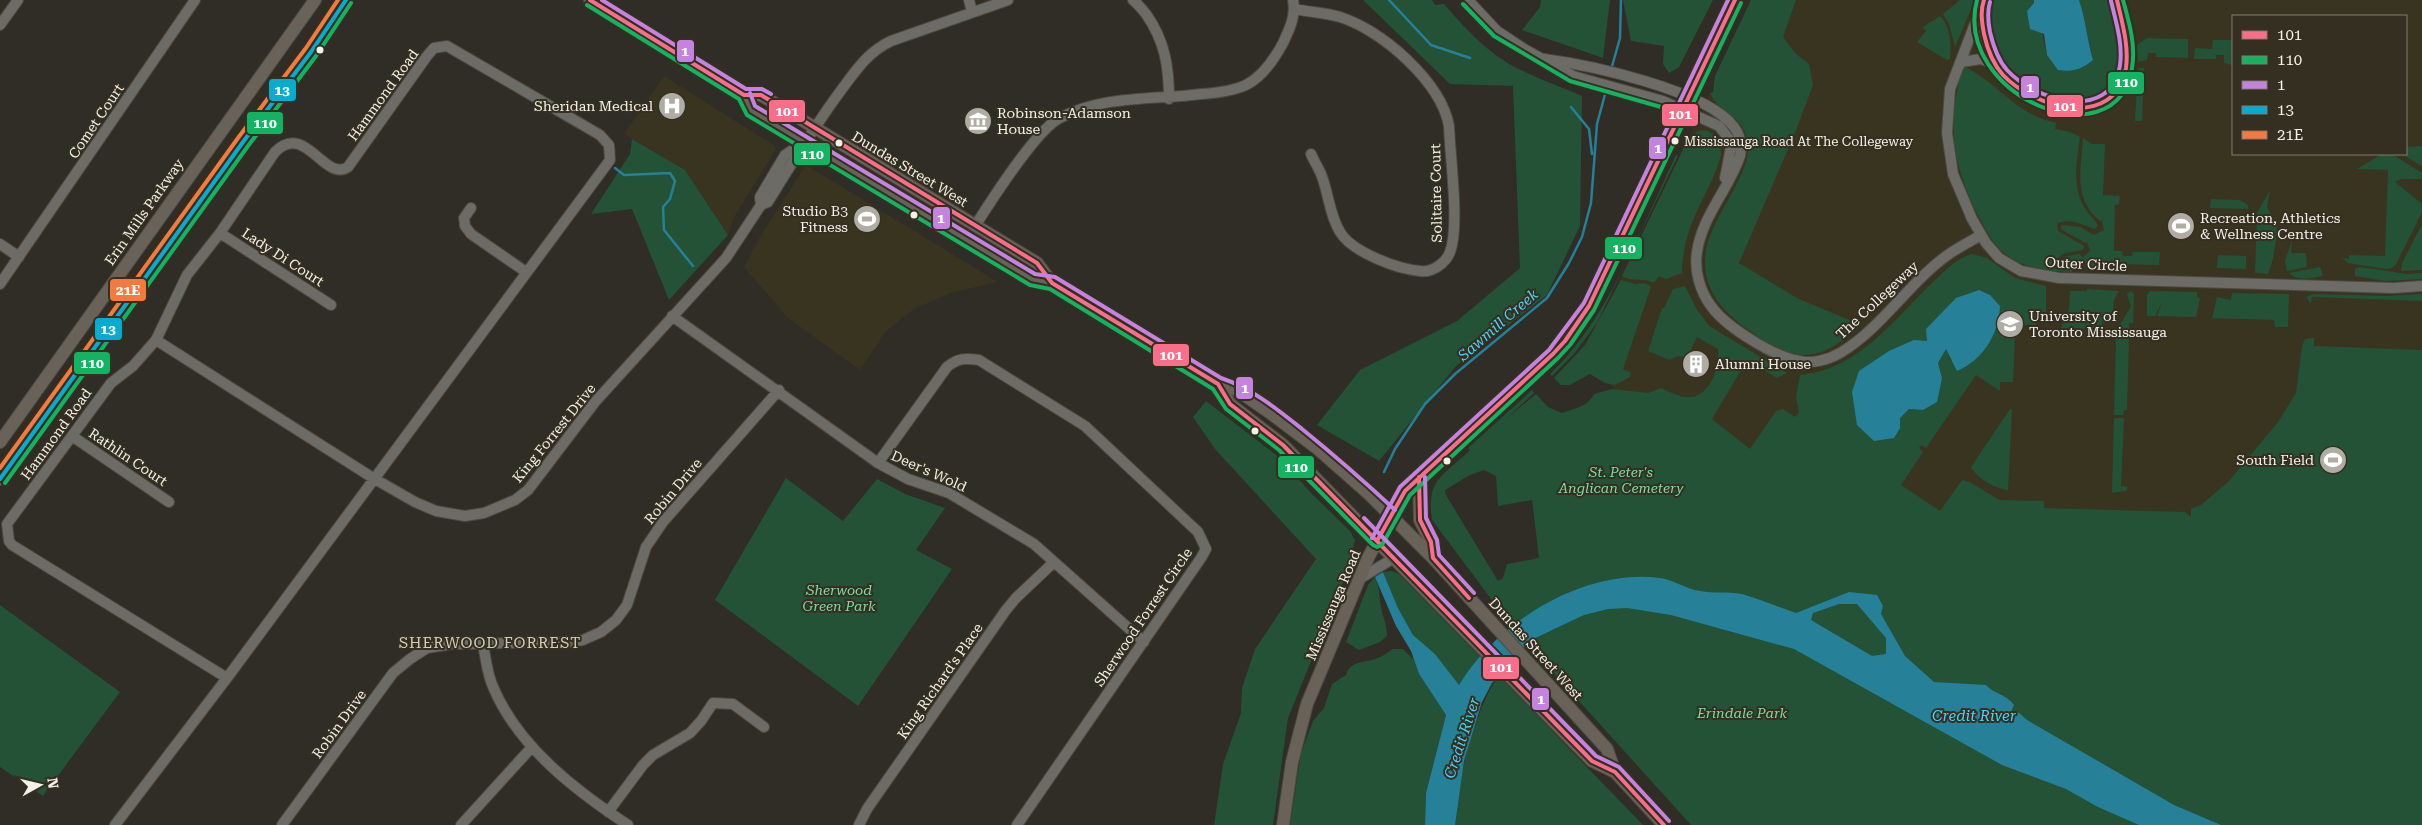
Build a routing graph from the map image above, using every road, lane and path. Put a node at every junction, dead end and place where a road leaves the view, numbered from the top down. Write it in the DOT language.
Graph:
graph roads {
  1 [pos="18,0"];
  2 [pos="195,0"];
  3 [pos="315,0"];
  4 [pos="346,0"];
  5 [pos="590,0"];
  6 [pos="969,0"];
  7 [pos="1008,0"];
  8 [pos="1133,0"];
  9 [pos="1468,0"];
  10 [pos="1734,0"];
  11 [pos="2117,0"];
  12 [pos="1983,2"];
  13 [pos="1294,5"];
  14 [pos="972,12"];
  15 [pos="0,25"];
  16 [pos="1544,59"];
  17 [pos="1961,62"];
  18 [pos="1995,64"];
  19 [pos="744,95"];
  20 [pos="1170,98"];
  21 [pos="1686,103"];
  22 [pos="814,128"];
  23 [pos="804,142"];
  24 [pos="1311,154"];
  25 [pos="471,208"];
  26 [pos="975,226"];
  27 [pos="220,232"];
  28 [pos="1981,235"];
  29 [pos="0,244"];
  30 [pos="19,257"];
  31 [pos="526,272"];
  32 [pos="1052,283"];
  33 [pos="0,284"];
  34 [pos="2422,286"];
  35 [pos="331,305"];
  36 [pos="672,316"];
  37 [pos="156,340"];
  38 [pos="1218,384"];
  39 [pos="779,390"];
  40 [pos="72,436"];
  41 [pos="0,442"];
  42 [pos="878,463"];
  43 [pos="1419,477"];
  44 [pos="374,478"];
  45 [pos="0,479"];
  46 [pos="169,502"];
  47 [pos="1391,515"];
  48 [pos="1378,540"];
  49 [pos="1394,558"];
  50 [pos="1433,558"];
  51 [pos="1054,562"];
  52 [pos="1359,580"];
  53 [pos="1144,642"];
  54 [pos="483,644"];
  55 [pos="227,678"];
  56 [pos="764,727"];
  57 [pos="532,747"];
  58 [pos="1615,772"];
  59 [pos="608,812"];
  60 [pos="115,825"];
  61 [pos="282,825"];
  62 [pos="460,825"];
  63 [pos="628,825"];
  64 [pos="859,825"];
  65 [pos="1017,825"];
  66 [pos="1283,825"];
  67 [pos="1664,825"];
  1 -- 15 [label="street"];
  2 -- 30 [label="street, Comet Court"];
  3 -- 41 [label="main road, Erin Mills Parkway"];
  4 -- 45 [label="main road"];
  5 -- 19 [label="main road, Dundas Street West"];
  6 -- 14 [label="street"];
  7 -- 14 [label="street, King Forrest Drive"];
  8 -- 20 [label="street"];
  9 -- 16 [label="street, The Collegeway"];
  10 -- 21 [label="main road, Mississauga Road"];
  11 -- 18 [label="street"];
  12 -- 17 [label="street, Outer Circle"];
  12 -- 18 [label="street"];
  13 -- 20 [label="street"];
  13 -- 24 [label="street, Solitaire Court"];
  14 -- 22 [label="street, King Forrest Drive"];
  16 -- 21 [label="street, The Collegeway"];
  16 -- 21 [label="street, The Collegeway"];
  17 -- 18 [label="street"];
  17 -- 28 [label="street, Outer Circle"];
  19 -- 22 [label="main road, Dundas Street West"];
  19 -- 23 [label="main road, Dundas Street West"];
  20 -- 26 [label="street"];
  21 -- 28 [label="street, The Collegeway"];
  21 -- 43 [label="main road, Mississauga Road"];
  22 -- 23 [label="street, King Forrest Drive"];
  22 -- 26 [label="main road, Dundas Street West"];
  23 -- 32 [label="main road, Dundas Street West"];
  23 -- 36 [label="street, King Forrest Drive"];
  25 -- 31 [label="street"];
  26 -- 32 [label="main road, Dundas Street West"];
  27 -- 31 [label="street, Hammond Road"];
  27 -- 35 [label="street, Lady Di Court"];
  27 -- 37 [label="street, Hammond Road"];
  28 -- 34 [label="street, Outer Circle"];
  29 -- 30 [label="street"];
  30 -- 33 [label="street, Comet Court"];
  31 -- 44 [label="street, Hammond Road"];
  32 -- 38 [label="main road, Dundas Street West"];
  36 -- 39 [label="street, Deer's Wold"];
  36 -- 44 [label="street, King Forrest Drive"];
  37 -- 40 [label="street, Hammond Road"];
  37 -- 44 [label="street, King Forrest Drive"];
  38 -- 47 [label="main road, Dundas Street West"];
  38 -- 48 [label="main road, Dundas Street West"];
  39 -- 42 [label="street, Deer's Wold"];
  39 -- 54 [label="street, Robin Drive"];
  40 -- 46 [label="street, Rathlin Court"];
  40 -- 55 [label="street, Hammond Road"];
  42 -- 51 [label="street, Deer's Wold"];
  42 -- 53 [label="street, Sherwood Forrest Circle"];
  43 -- 47 [label="main road, Mississauga Road"];
  43 -- 50 [label="main road"];
  44 -- 55 [label="street, Hammond Road"];
  47 -- 48 [label="main road, Mississauga Road"];
  47 -- 50 [label="main road, Dundas Street West"];
  48 -- 49 [label="main road, Dundas Street West"];
  48 -- 52 [label="main road, Mississauga Road"];
  49 -- 52 [label="street"];
  49 -- 58 [label="main road, Dundas Street West"];
  50 -- 58 [label="main road, Dundas Street West"];
  51 -- 53 [label="street, Deer's Wold"];
  51 -- 64 [label="street, King Richard's Place"];
  52 -- 66 [label="main road, Mississauga Road"];
  53 -- 65 [label="street, Sherwood Forrest Circle"];
  54 -- 57 [label="street"];
  54 -- 61 [label="street, Robin Drive"];
  55 -- 60 [label="street, Hammond Road"];
  56 -- 59 [label="street"];
  57 -- 59 [label="street"];
  57 -- 62 [label="street"];
  58 -- 67 [label="main road, Dundas Street West"];
  59 -- 63 [label="street"];
}
